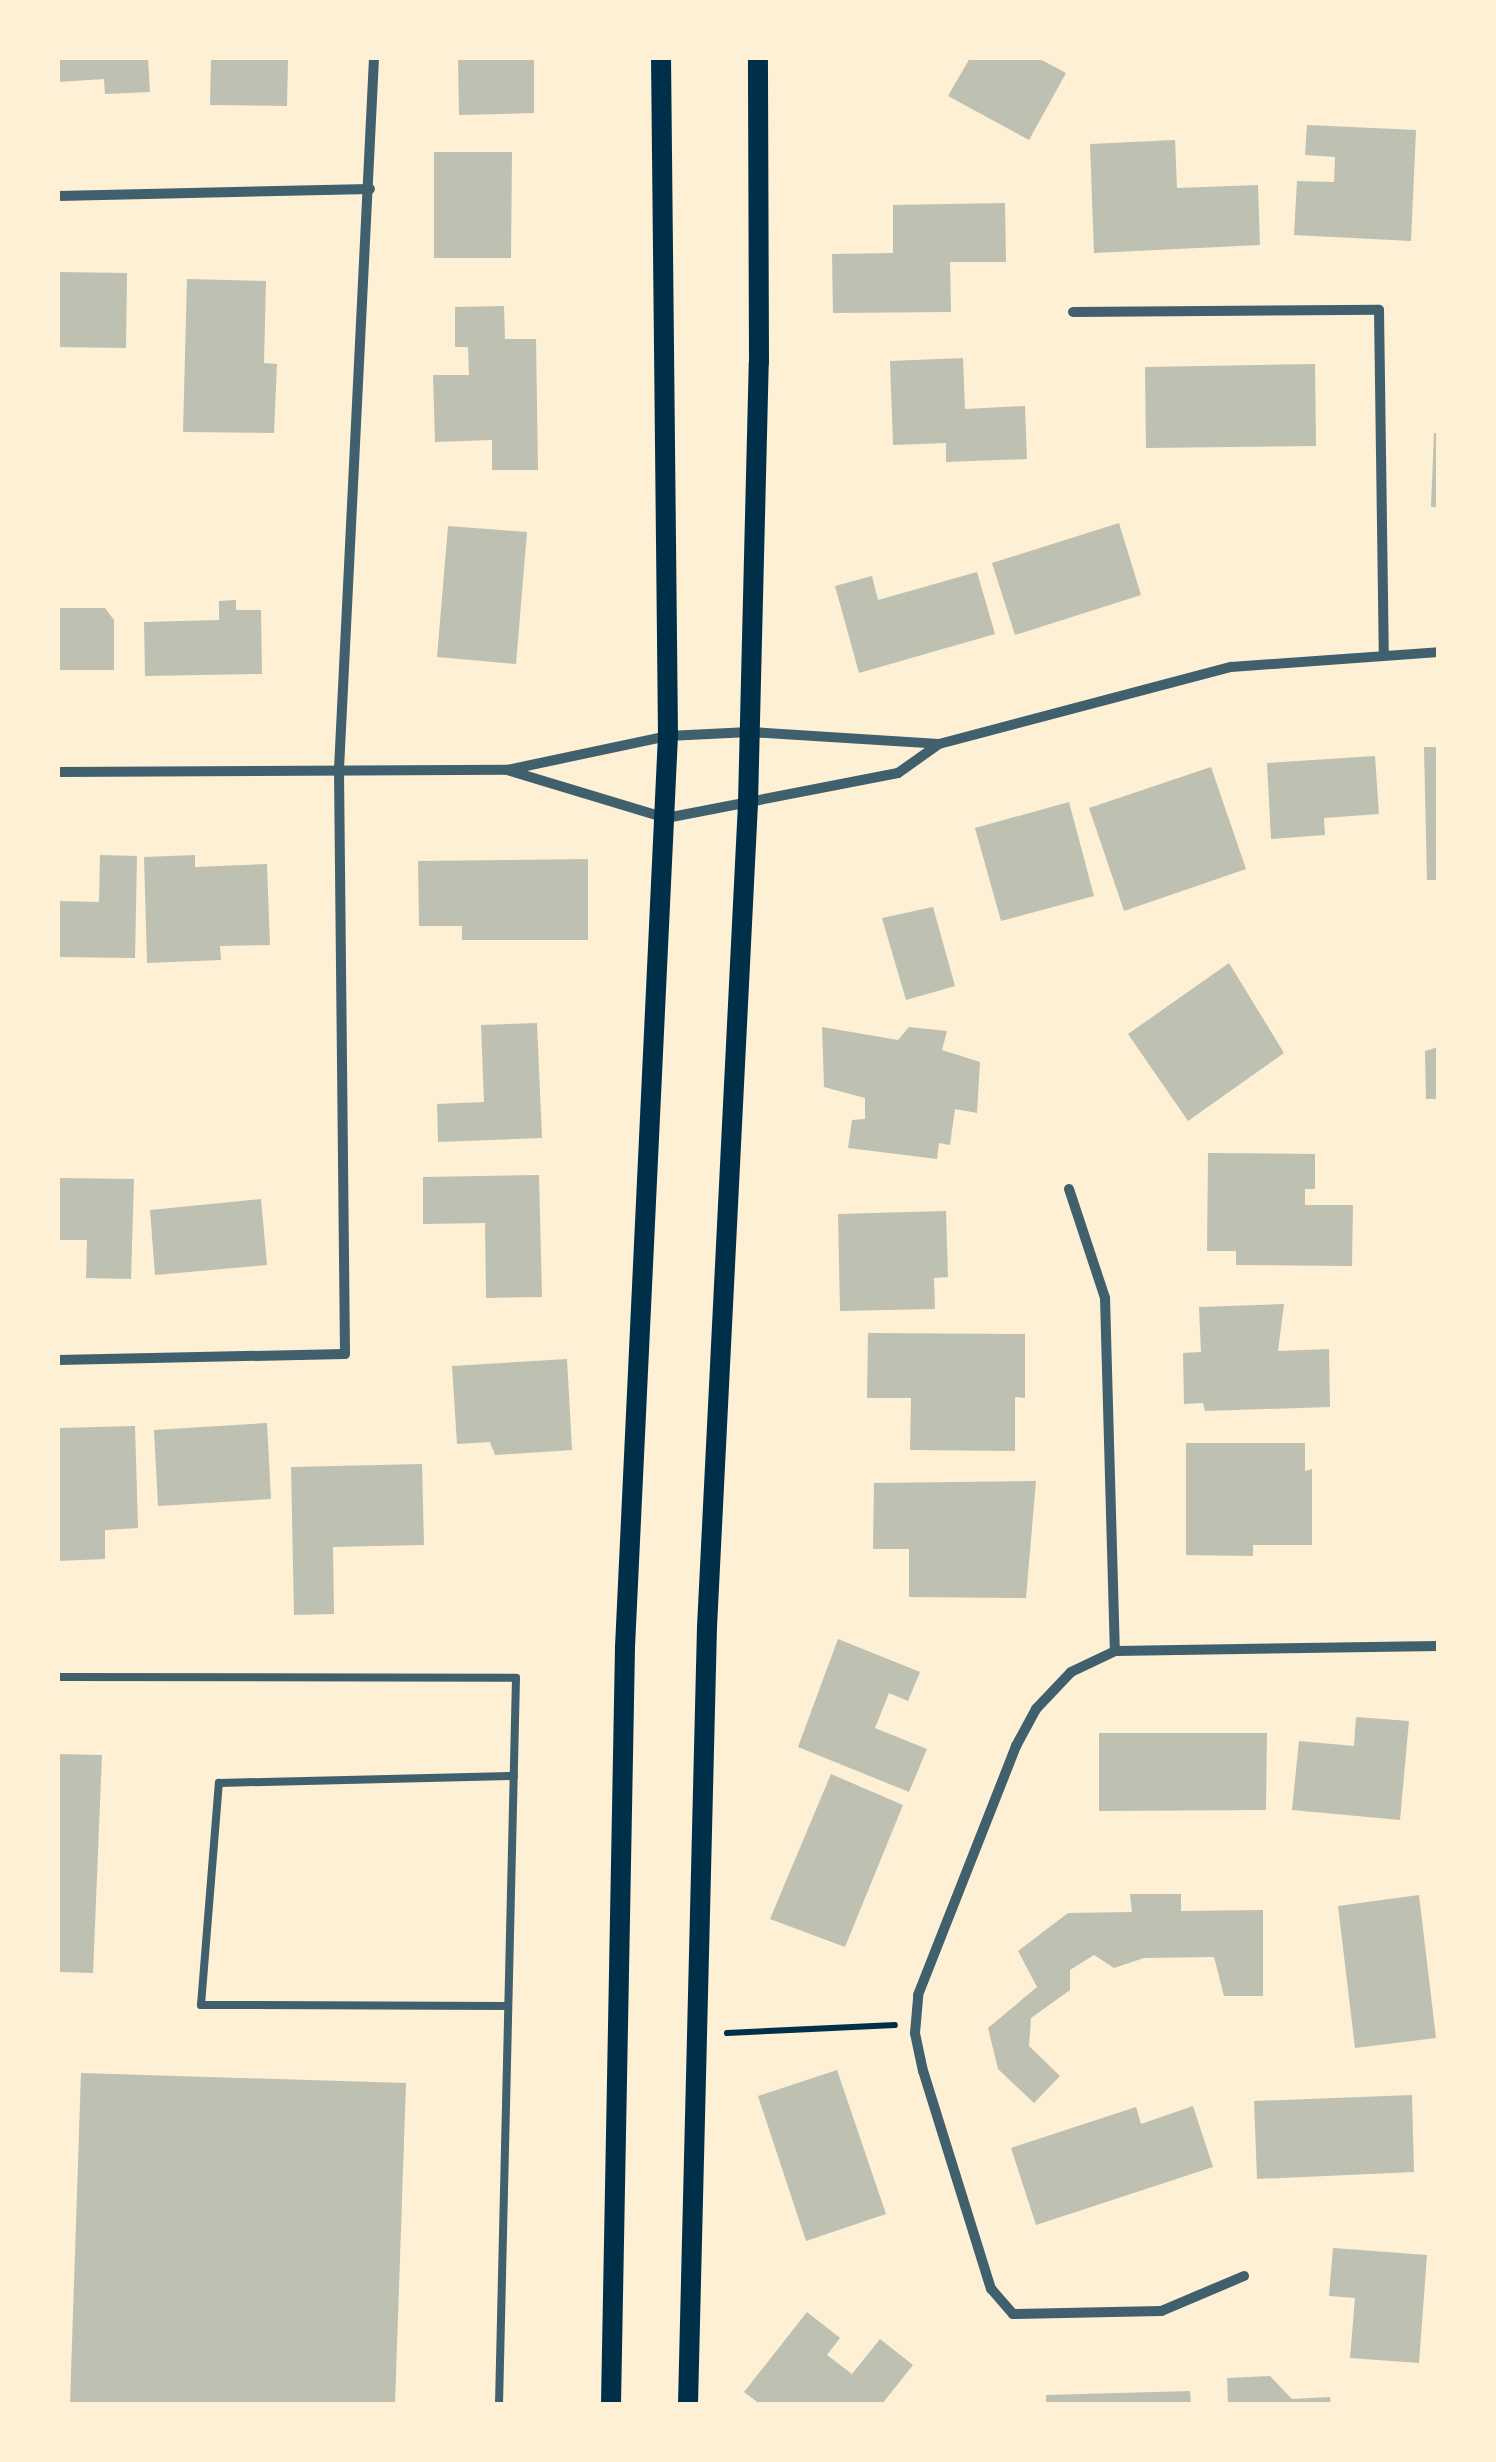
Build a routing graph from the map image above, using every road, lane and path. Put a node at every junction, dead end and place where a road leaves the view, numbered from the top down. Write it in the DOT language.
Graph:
graph roads {
  1 [pos="374,58"];
  2 [pos="662,58"];
  3 [pos="758,58"];
  4 [pos="370,189"];
  5 [pos="58,196"];
  6 [pos="1074,312"];
  7 [pos="1438,652"];
  8 [pos="1384,653"];
  9 [pos="750,732"];
  10 [pos="668,736"];
  11 [pos="939,744"];
  12 [pos="338,769"];
  13 [pos="507,770"];
  14 [pos="58,772"];
  15 [pos="748,803"];
  16 [pos="666,818"];
  17 [pos="1069,1188"];
  18 [pos="58,1360"];
  19 [pos="1438,1646"];
  20 [pos="1116,1651"];
  21 [pos="58,1677"];
  22 [pos="514,1776"];
  23 [pos="508,2006"];
  24 [pos="916,2024"];
  25 [pos="697,2034"];
  26 [pos="1244,2276"];
  27 [pos="500,2404"];
  28 [pos="611,2404"];
  29 [pos="688,2404"];
  1 -- 4 [label="street"];
  2 -- 10 [label="main road"];
  3 -- 9 [label="main road"];
  4 -- 5 [label="street"];
  4 -- 12 [label="street"];
  6 -- 8 [label="street"];
  7 -- 8 [label="street"];
  8 -- 11 [label="street"];
  9 -- 10 [label="street"];
  9 -- 11 [label="street"];
  9 -- 15 [label="main road"];
  10 -- 13 [label="street"];
  10 -- 16 [label="main road"];
  11 -- 15 [label="street"];
  12 -- 13 [label="street"];
  12 -- 14 [label="street"];
  12 -- 18 [label="street"];
  13 -- 16 [label="street"];
  15 -- 16 [label="street"];
  15 -- 25 [label="main road"];
  16 -- 28 [label="main road"];
  17 -- 20 [label="street"];
  19 -- 20 [label="street"];
  20 -- 24 [label="street"];
  21 -- 22 [label="lane"];
  22 -- 23 [label="lane"];
  22 -- 23 [label="lane"];
  23 -- 27 [label="lane"];
  24 -- 25 [label="path"];
  24 -- 26 [label="street"];
  25 -- 29 [label="main road"];
}
